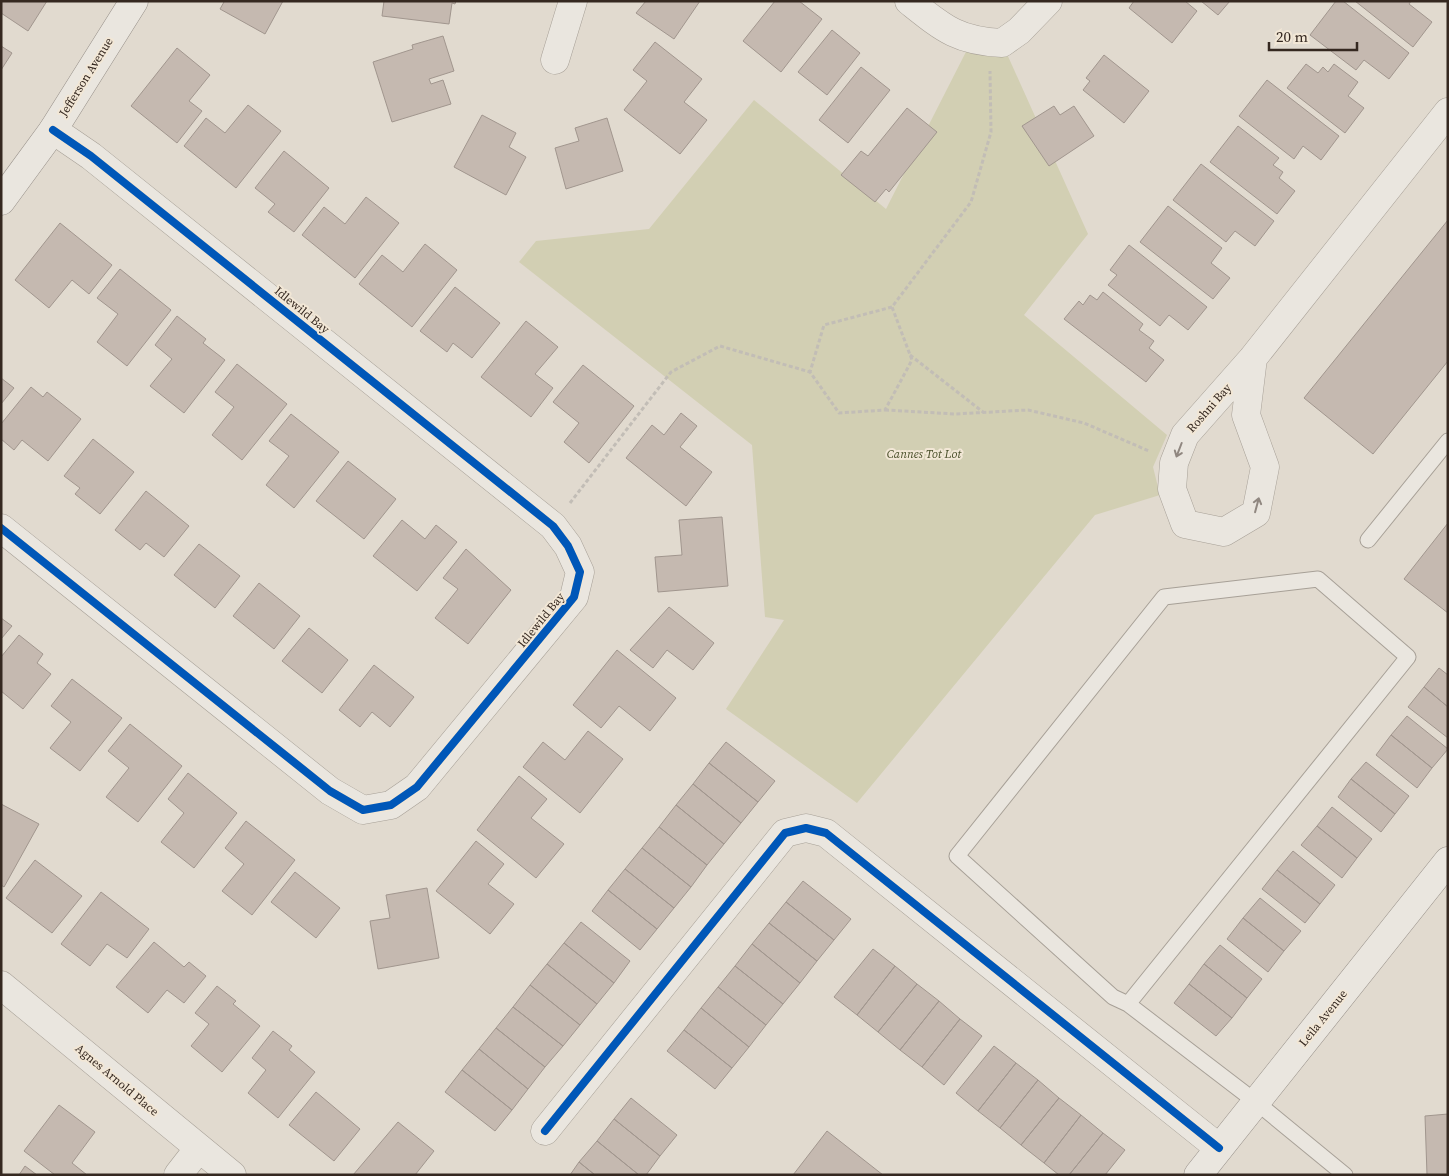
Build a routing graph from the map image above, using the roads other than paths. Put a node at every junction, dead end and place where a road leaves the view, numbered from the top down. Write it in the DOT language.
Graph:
graph roads {
  1 [pos="134,1"];
  2 [pos="573,1"];
  3 [pos="909,1"];
  4 [pos="1048,1"];
  5 [pos="555,60"];
  6 [pos="1448,112"];
  7 [pos="53,130"];
  8 [pos="1,201"];
  9 [pos="1253,358"];
  10 [pos="1448,441"];
  11 [pos="1,528"];
  12 [pos="1368,540"];
  13 [pos="1448,862"];
  14 [pos="1,985"];
  15 [pos="1128,1004"];
  16 [pos="1256,1102"];
  17 [pos="545,1131"];
  18 [pos="199,1148"];
  19 [pos="1219,1148"];
  20 [pos="178,1175"];
  21 [pos="232,1175"];
  22 [pos="1198,1175"];
  23 [pos="1345,1175"];
  1 -- 7 [label="street, Jefferson Avenue"];
  2 -- 5 [label="street"];
  3 -- 4 [label="street"];
  6 -- 9 [label="street, Roshni Bay"];
  7 -- 8 [label="street, Jefferson Avenue"];
  7 -- 11 [label="street, Idlewild Bay"];
  9 -- 9 [label="street, Roshni Bay, one-way"];
  10 -- 12 [label="lane"];
  13 -- 16 [label="street, Leila Avenue"];
  14 -- 18 [label="street, Agnes Arnold Place"];
  15 -- 15 [label="lane"];
  15 -- 16 [label="lane"];
  16 -- 19 [label="street, Leila Avenue"];
  16 -- 23 [label="lane"];
  17 -- 19 [label="street"];
  18 -- 20 [label="street"];
  18 -- 21 [label="street, Agnes Arnold Place"];
  19 -- 22 [label="street, Leila Avenue"];
}
